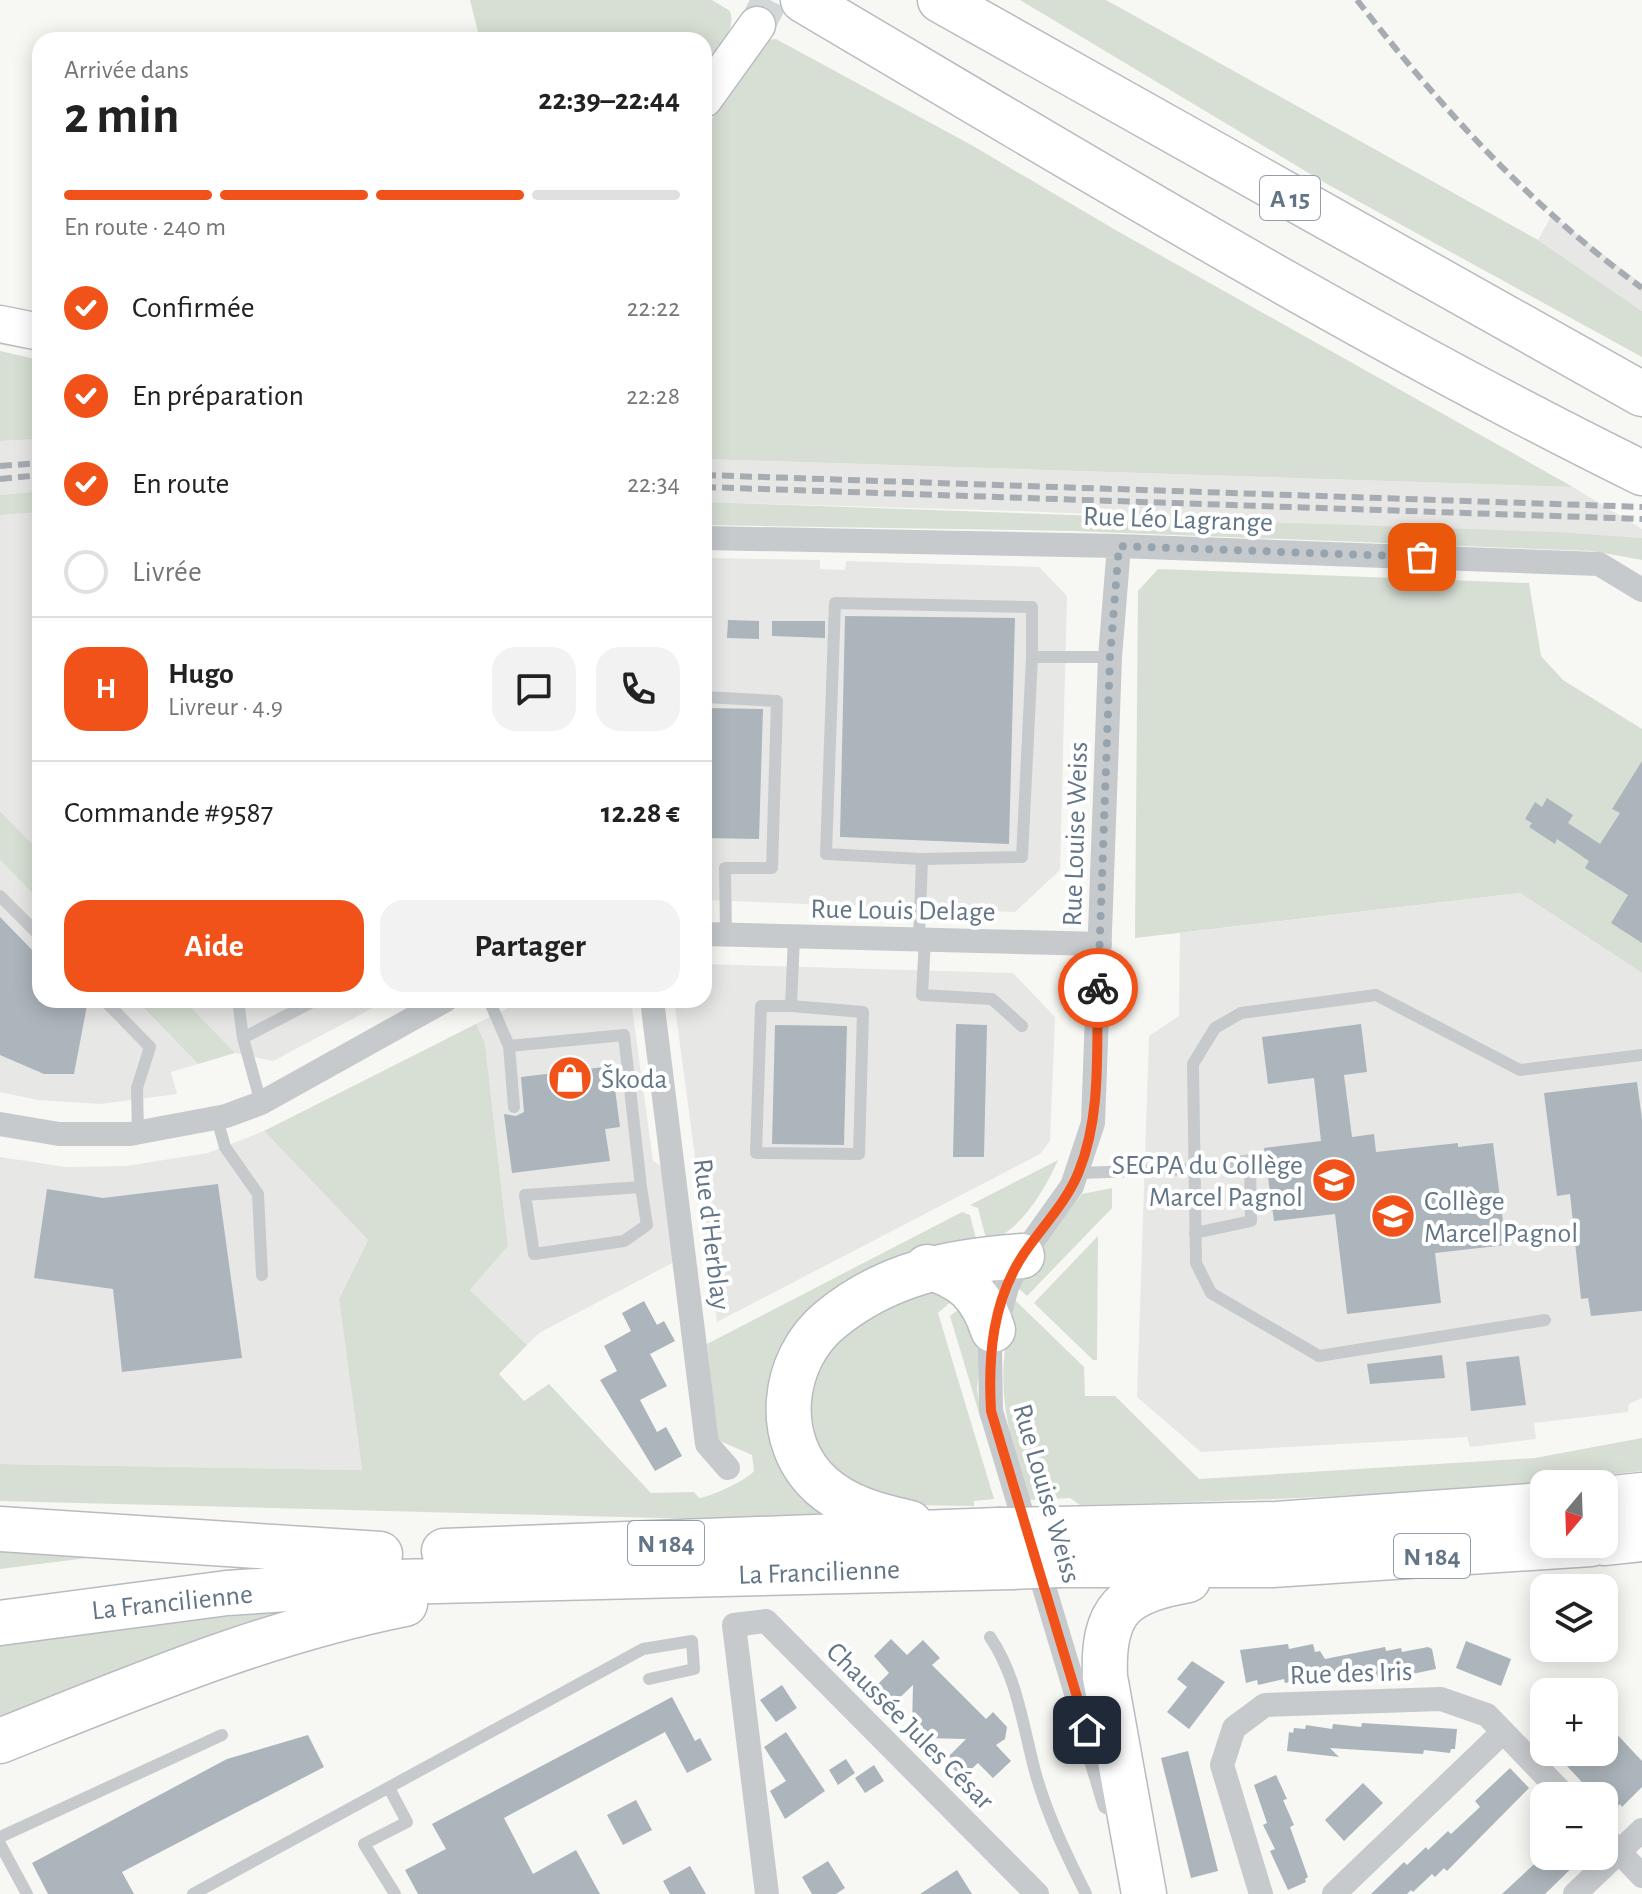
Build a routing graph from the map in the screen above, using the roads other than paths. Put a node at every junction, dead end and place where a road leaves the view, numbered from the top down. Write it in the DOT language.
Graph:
graph roads {
  1 [pos="803,0"];
  2 [pos="940,0"];
  3 [pos="757,25"];
  4 [pos="712,88"];
  5 [pos="0,324"];
  6 [pos="32,330"];
  7 [pos="1642,394"];
  8 [pos="1630,487"];
  9 [pos="712,538"];
  10 [pos="1119,546"];
  11 [pos="1642,590"];
  12 [pos="1032,657"];
  13 [pos="1110,657"];
  14 [pos="712,697"];
  15 [pos="922,859"];
  16 [pos="0,896"];
  17 [pos="32,928"];
  18 [pos="715,934"];
  19 [pos="794,937"];
  20 [pos="922,939"];
  21 [pos="1100,944"];
  22 [pos="791,1006"];
  23 [pos="112,1008"];
  24 [pos="239,1008"];
  25 [pos="301,1008"];
  26 [pos="432,1008"];
  27 [pos="492,1008"];
  28 [pos="653,1008"];
  29 [pos="1022,1026"];
  30 [pos="243,1038"];
  31 [pos="509,1046"];
  32 [pos="1642,1055"];
  33 [pos="261,1103"];
  34 [pos="514,1107"];
  35 [pos="217,1119"];
  36 [pos="0,1124"];
  37 [pos="138,1133"];
  38 [pos="1194,1169"];
  39 [pos="1079,1173"];
  40 [pos="641,1187"];
  41 [pos="1195,1233"];
  42 [pos="1022,1256"];
  43 [pos="927,1267"];
  44 [pos="262,1275"];
  45 [pos="1545,1320"];
  46 [pos="993,1330"];
  47 [pos="728,1468"];
  48 [pos="1642,1495"];
  49 [pos="1618,1498"];
  50 [pos="1530,1506"];
  51 [pos="0,1529"];
  52 [pos="952,1532"];
  53 [pos="1642,1539"];
  54 [pos="1618,1542"];
  55 [pos="1059,1547"];
  56 [pos="1530,1548"];
  57 [pos="1005,1549"];
  58 [pos="380,1554"];
  59 [pos="1272,1565"];
  60 [pos="520,1579"];
  61 [pos="0,1593"];
  62 [pos="0,1623"];
  63 [pos="990,1637"];
  64 [pos="649,1679"];
  65 [pos="1503,1732"];
  66 [pos="222,1735"];
  67 [pos="0,1741"];
  68 [pos="1551,1782"];
  69 [pos="389,1788"];
  70 [pos="1642,1830"];
  71 [pos="0,1837"];
  72 [pos="1618,1841"];
  73 [pos="0,1844"];
  74 [pos="1618,1850"];
  75 [pos="1593,1870"];
  76 [pos="1642,1876"];
  77 [pos="1136,1890"];
  78 [pos="27,1894"];
  79 [pos="193,1894"];
  80 [pos="395,1894"];
  81 [pos="767,1894"];
  82 [pos="1037,1894"];
  83 [pos="1086,1894"];
  84 [pos="1261,1894"];
  85 [pos="1334,1894"];
  86 [pos="1575,1894"];
  1 -- 8 [label="highway, A 15"];
  2 -- 7 [label="highway, A 15"];
  3 -- 4 [label="street"];
  5 -- 6 [label="street"];
  9 -- 10 [label="street, Rue Léo Lagrange"];
  10 -- 11 [label="street, Rue Léo Lagrange"];
  10 -- 13 [label="street, Rue Louise Weiss"];
  12 -- 13 [label="lane"];
  12 -- 15 [label="lane"];
  12 -- 15 [label="lane"];
  13 -- 21 [label="street, Rue Louise Weiss"];
  14 -- 18 [label="lane"];
  15 -- 20 [label="lane"];
  16 -- 17 [label="lane"];
  18 -- 19 [label="street, Rue Louis Delage"];
  19 -- 20 [label="street, Rue Louis Delage"];
  19 -- 22 [label="lane"];
  20 -- 21 [label="street, Rue Louis Delage"];
  20 -- 29 [label="lane"];
  21 -- 39 [label="street, Rue Louise Weiss"];
  22 -- 22 [label="lane"];
  23 -- 37 [label="lane"];
  24 -- 30 [label="lane"];
  25 -- 30 [label="lane"];
  26 -- 33 [label="street"];
  27 -- 31 [label="lane"];
  28 -- 47 [label="street, Rue d'Herblay"];
  30 -- 33 [label="lane"];
  31 -- 34 [label="lane"];
  31 -- 40 [label="lane"];
  32 -- 38 [label="lane"];
  33 -- 35 [label="street"];
  35 -- 37 [label="street"];
  35 -- 44 [label="lane"];
  36 -- 37 [label="street"];
  38 -- 39 [label="lane"];
  38 -- 41 [label="lane"];
  38 -- 41 [label="lane"];
  39 -- 42 [label="street, Rue Louise Weiss"];
  40 -- 40 [label="lane"];
  41 -- 45 [label="lane"];
  42 -- 43 [label="highway"];
  42 -- 46 [label="street, Rue Louise Weiss"];
  43 -- 46 [label="highway"];
  43 -- 52 [label="highway"];
  46 -- 77 [label="street, Rue Louise Weiss"];
  48 -- 49 [label="highway"];
  50 -- 55 [label="highway, La Francilienne / N 184"];
  51 -- 58 [label="highway"];
  52 -- 57 [label="highway, La Francilienne / N 184"];
  52 -- 58 [label="highway, La Francilienne / N 184"];
  53 -- 54 [label="highway"];
  55 -- 57 [label="highway, La Francilienne / N 184, bridge"];
  55 -- 59 [label="highway, La Francilienne / N 184"];
  56 -- 59 [label="highway, La Francilienne / N 184"];
  57 -- 60 [label="highway, La Francilienne / N 184"];
  58 -- 61 [label="highway, La Francilienne / N 184"];
  59 -- 77 [label="highway"];
  60 -- 62 [label="highway, La Francilienne / N 184"];
  60 -- 67 [label="highway"];
  63 -- 83 [label="lane"];
  64 -- 69 [label="lane"];
  65 -- 68 [label="street, Rue des Iris"];
  65 -- 84 [label="street, Rue des Iris"];
  65 -- 85 [label="street"];
  66 -- 71 [label="lane"];
  69 -- 79 [label="lane"];
  69 -- 80 [label="lane"];
  70 -- 72 [label="street"];
  73 -- 78 [label="lane"];
  74 -- 76 [label="street"];
  75 -- 86 [label="street"];
  81 -- 82 [label="street, Chaussée Jules César"];
}
